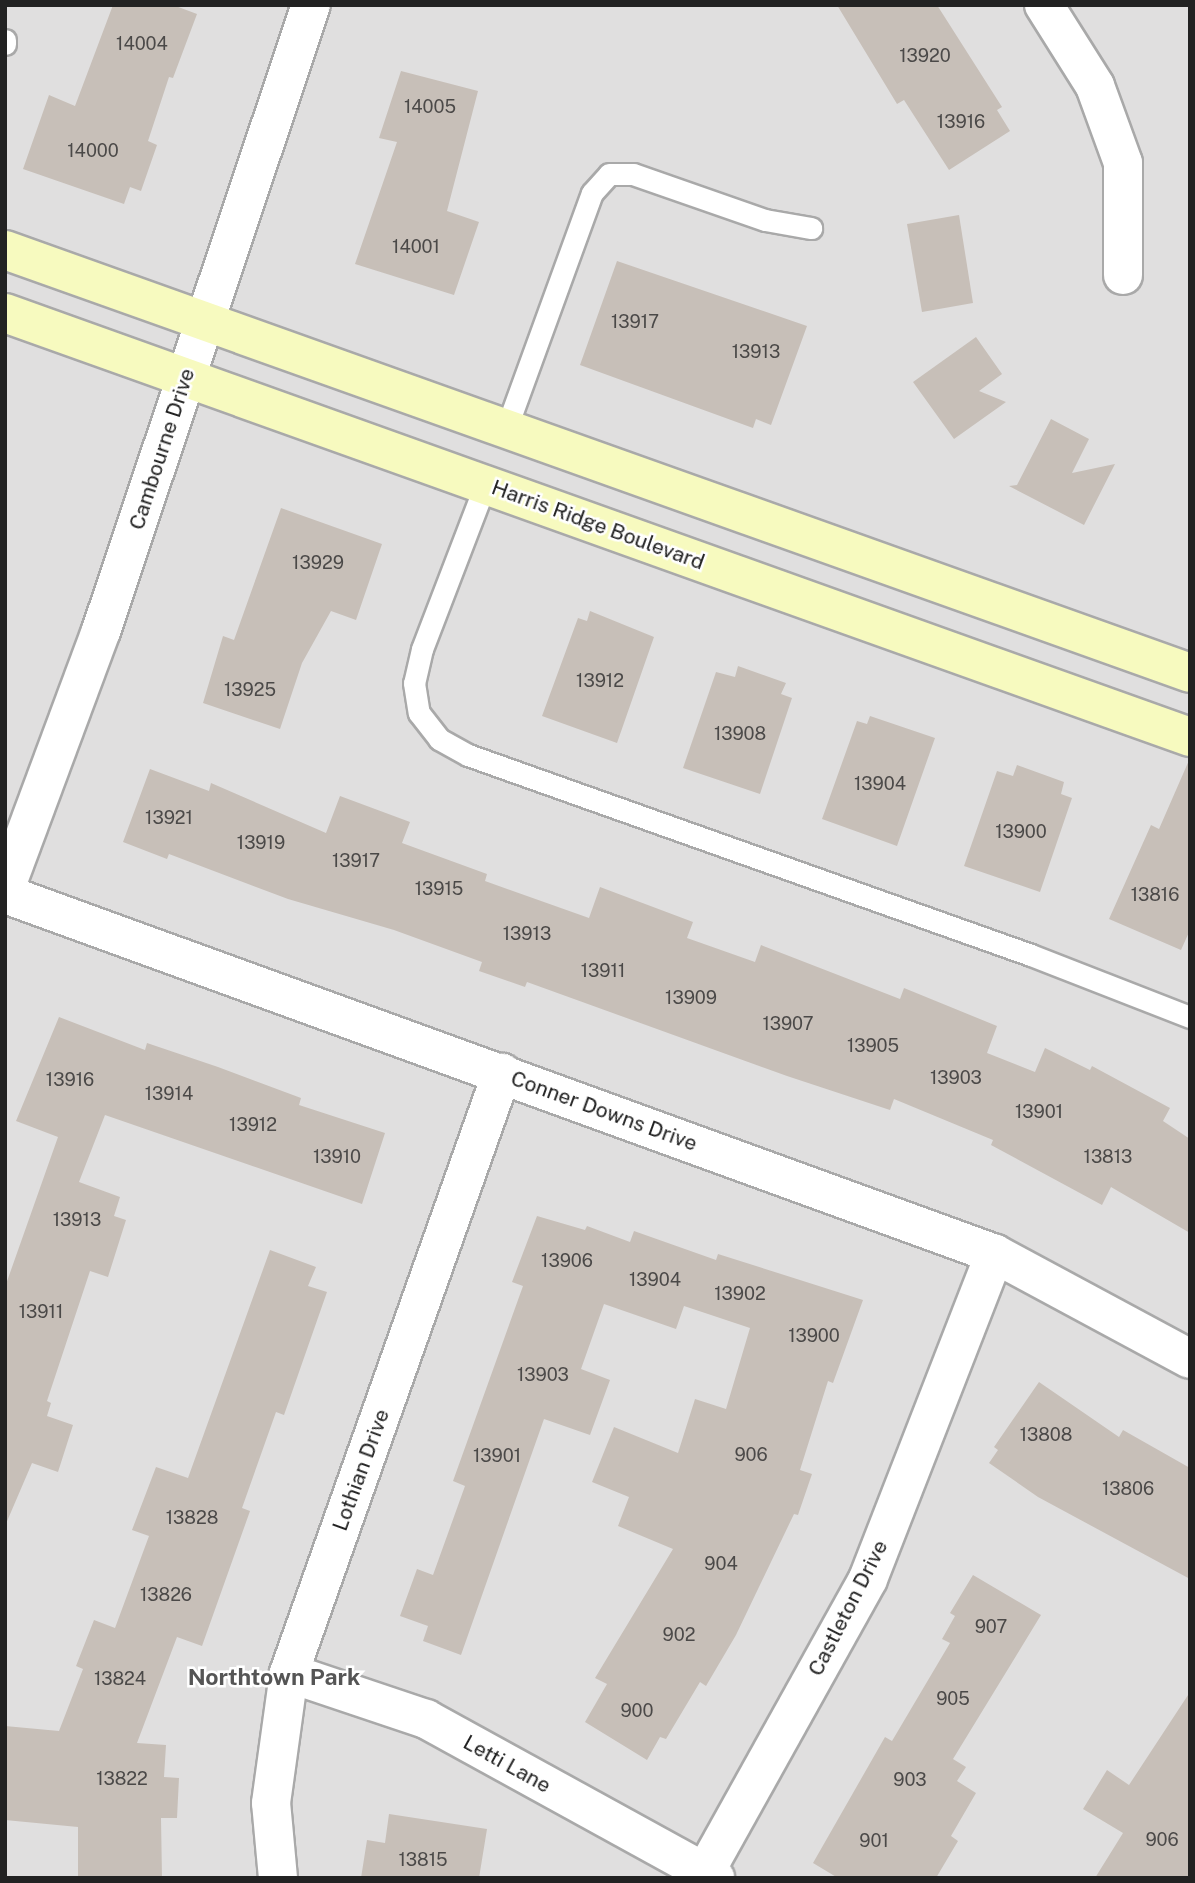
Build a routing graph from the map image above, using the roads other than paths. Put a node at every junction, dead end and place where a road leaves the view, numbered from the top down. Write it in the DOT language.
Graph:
graph roads {
  1 [pos="311,5"];
  2 [pos="1044,5"];
  3 [pos="811,228"];
  4 [pos="5,250"];
  5 [pos="1123,275"];
  6 [pos="5,313"];
  7 [pos="205,321"];
  8 [pos="185,378"];
  9 [pos="506,429"];
  10 [pos="485,485"];
  11 [pos="1190,673"];
  12 [pos="1190,737"];
  13 [pos="5,892"];
  14 [pos="1190,1017"];
  15 [pos="502,1073"];
  16 [pos="995,1254"];
  17 [pos="1190,1359"];
  18 [pos="289,1673"];
  19 [pos="710,1875"];
  20 [pos="278,1878"];
  1 -- 7 [label="street, Cambourne Drive"];
  2 -- 5 [label="street"];
  3 -- 9 [label="lane"];
  4 -- 7 [label="street"];
  6 -- 8 [label="street, Harris Ridge Boulevard"];
  7 -- 8 [label="street, Cambourne Drive"];
  7 -- 9 [label="street"];
  8 -- 10 [label="street, Harris Ridge Boulevard"];
  8 -- 13 [label="street, Cambourne Drive"];
  9 -- 11 [label="street"];
  10 -- 12 [label="street, Harris Ridge Boulevard"];
  10 -- 14 [label="lane"];
  13 -- 15 [label="street, Conner Downs Drive"];
  15 -- 16 [label="street, Conner Downs Drive"];
  15 -- 18 [label="street, Lothian Drive"];
  16 -- 17 [label="street, Conner Downs Drive"];
  16 -- 19 [label="street, Castleton Drive"];
  18 -- 19 [label="street, Letti Lane"];
  18 -- 20 [label="street, Lothian Drive"];
}
